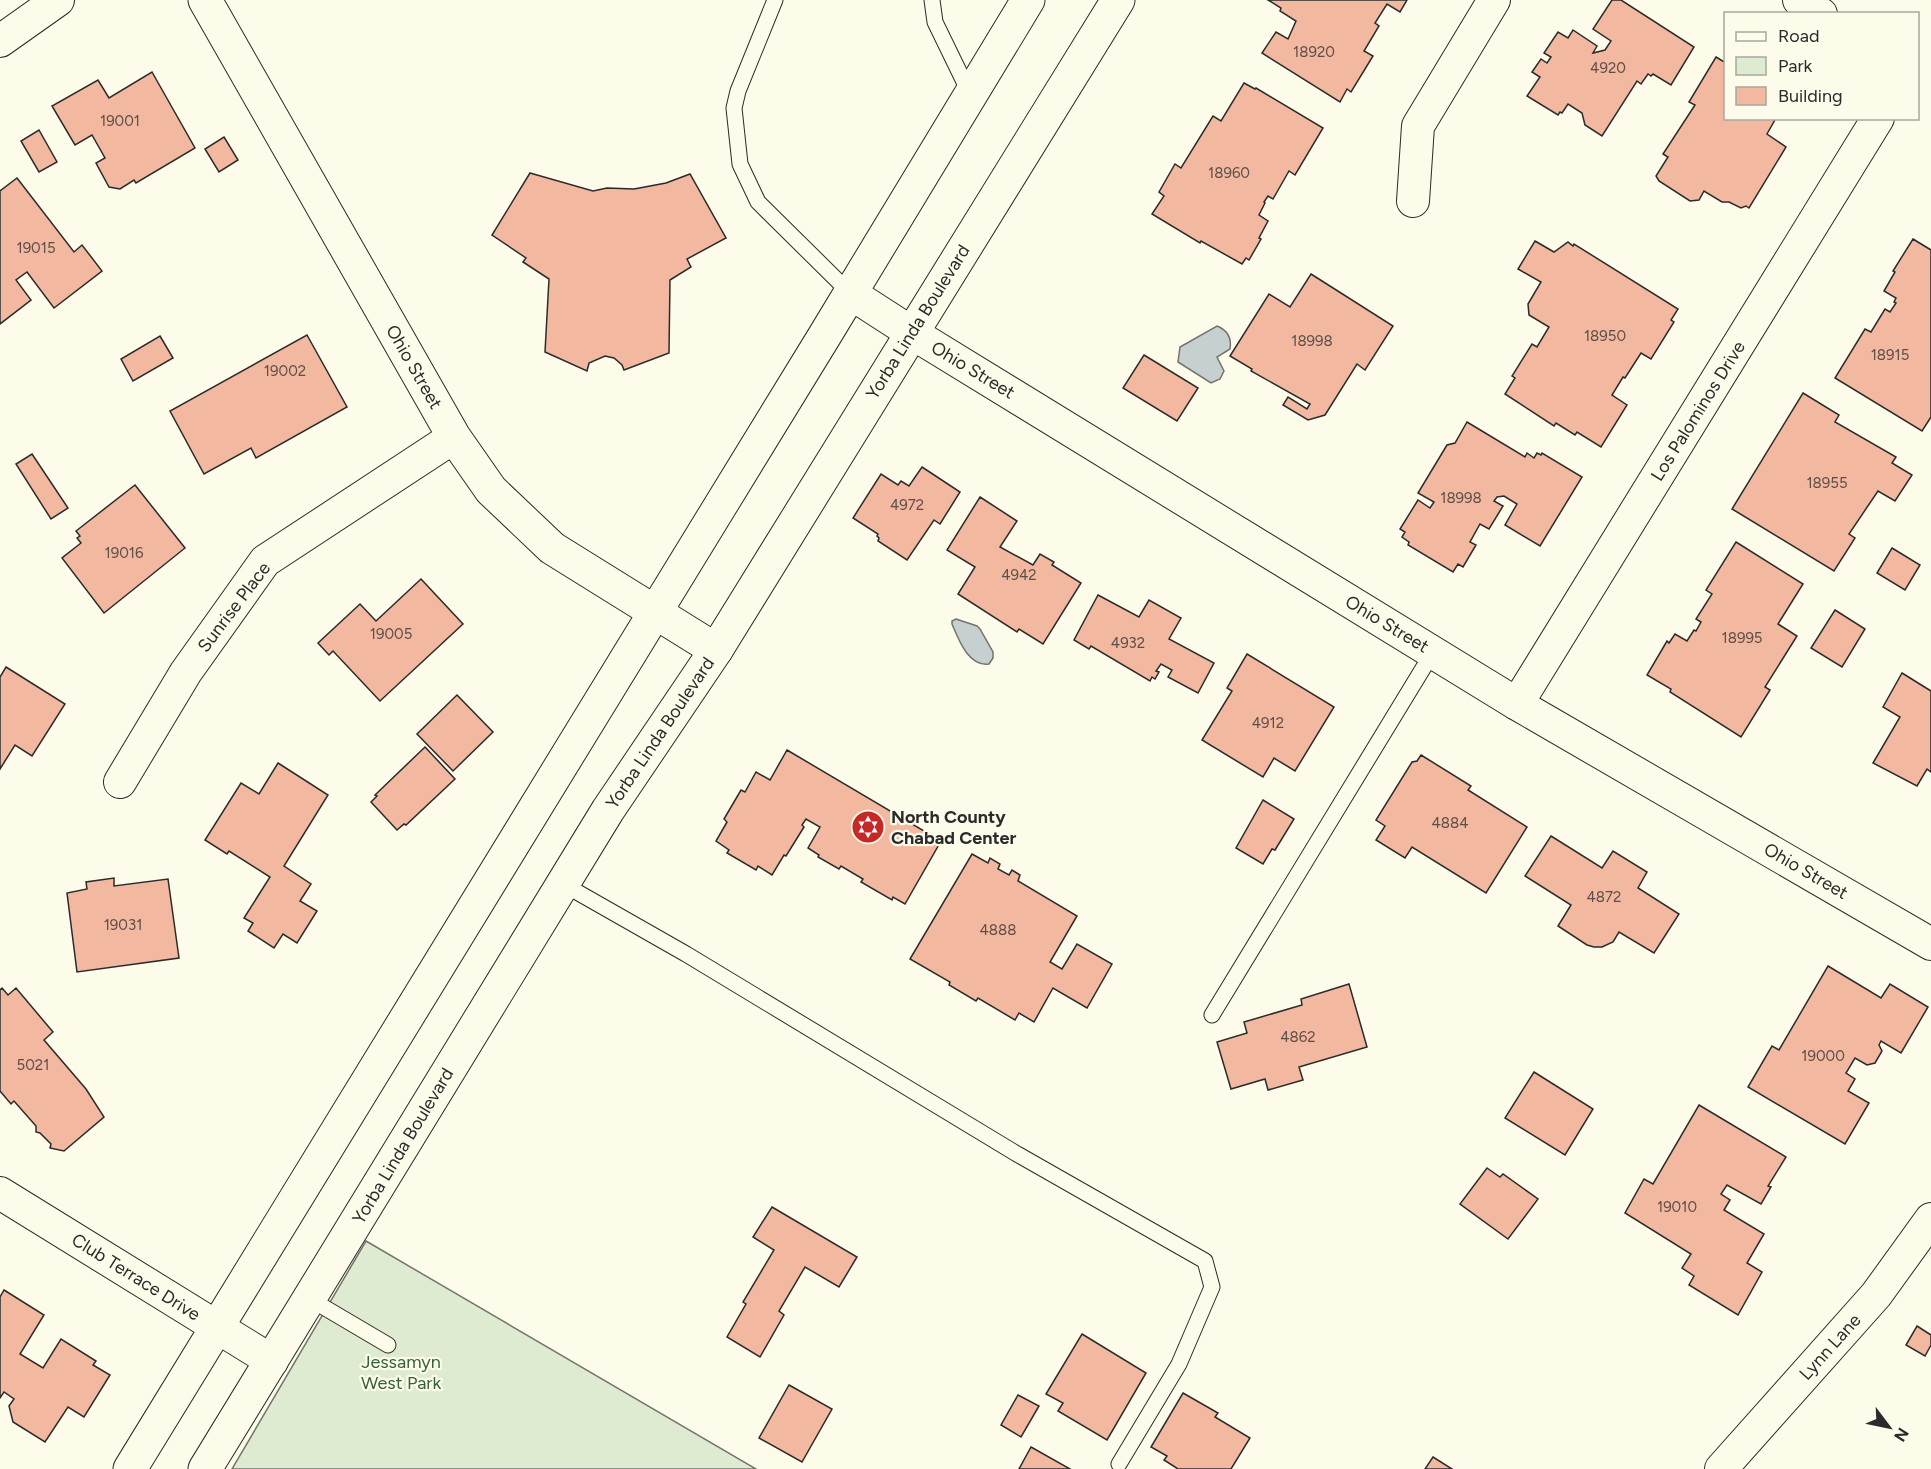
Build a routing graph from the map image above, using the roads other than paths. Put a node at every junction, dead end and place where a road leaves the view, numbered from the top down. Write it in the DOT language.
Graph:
graph roads {
  1 [pos="58,0"];
  2 [pos="205,0"];
  3 [pos="775,0"];
  4 [pos="932,0"];
  5 [pos="1028,0"];
  6 [pos="1118,0"];
  7 [pos="1494,0"];
  8 [pos="1799,0"];
  9 [pos="1818,12"];
  10 [pos="0,40"];
  11 [pos="970,94"];
  12 [pos="1877,120"];
  13 [pos="1413,201"];
  14 [pos="850,293"];
  15 [pos="912,333"];
  16 [pos="454,437"];
  17 [pos="655,612"];
  18 [pos="716,650"];
  19 [pos="1433,652"];
  20 [pos="1517,704"];
  21 [pos="120,783"];
  22 [pos="563,884"];
  23 [pos="1931,944"];
  24 [pos="1212,1015"];
  25 [pos="0,1193"];
  26 [pos="1931,1219"];
  27 [pos="310,1299"];
  28 [pos="217,1327"];
  29 [pos="388,1345"];
  30 [pos="273,1361"];
  31 [pos="1119,1464"];
  32 [pos="130,1469"];
  33 [pos="205,1469"];
  34 [pos="1721,1469"];
  1 -- 10 [label="street"];
  2 -- 16 [label="main road, Ohio Street"];
  3 -- 14 [label="lane"];
  4 -- 11 [label="lane"];
  5 -- 11 [label="main road"];
  6 -- 15 [label="main road, Yorba Linda Boulevard"];
  7 -- 13 [label="street"];
  8 -- 9 [label="street"];
  11 -- 14 [label="main road"];
  12 -- 20 [label="street, Los Palominos Drive"];
  14 -- 15 [label="street, Ohio Street"];
  14 -- 17 [label="main road"];
  15 -- 18 [label="main road, Yorba Linda Boulevard"];
  15 -- 19 [label="street, Ohio Street"];
  16 -- 17 [label="main road, Ohio Street"];
  16 -- 21 [label="street, Sunrise Place"];
  17 -- 18 [label="main road, Ohio Street"];
  17 -- 28 [label="main road"];
  18 -- 22 [label="main road, Yorba Linda Boulevard"];
  19 -- 20 [label="street, Ohio Street"];
  19 -- 24 [label="lane"];
  20 -- 23 [label="street, Ohio Street"];
  22 -- 27 [label="main road, Yorba Linda Boulevard"];
  22 -- 31 [label="lane"];
  25 -- 28 [label="street, Club Terrace Drive"];
  26 -- 34 [label="street, Lynn Lane"];
  27 -- 29 [label="lane"];
  27 -- 30 [label="main road, Yorba Linda Boulevard"];
  28 -- 30 [label="street, Club Terrace Drive"];
  28 -- 32 [label="main road"];
  30 -- 33 [label="main road, Yorba Linda Boulevard"];
}
